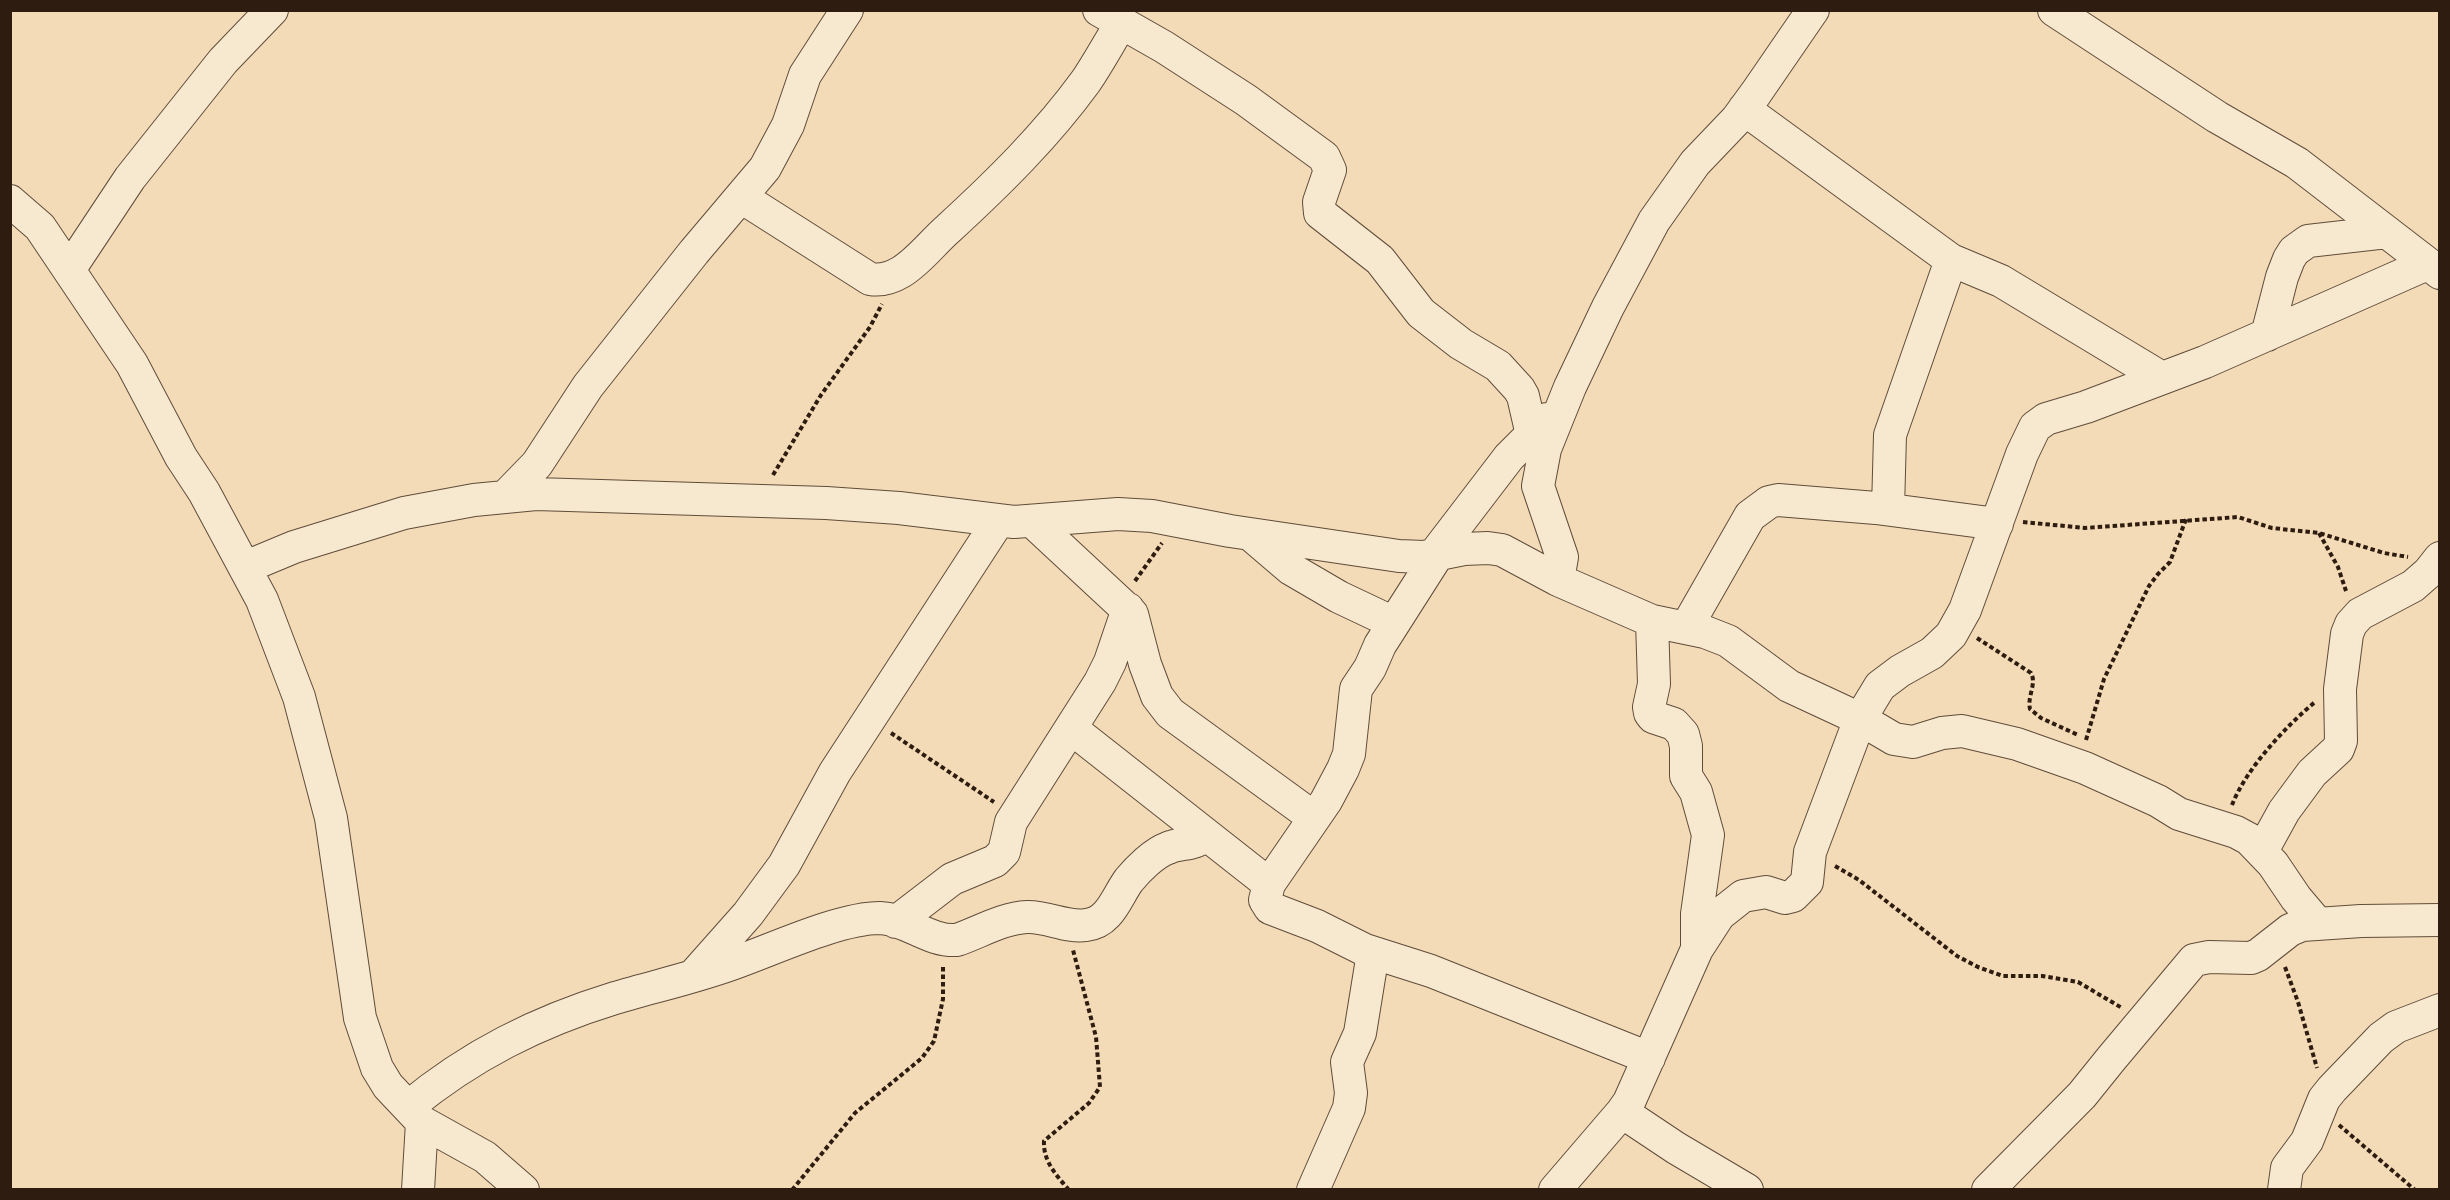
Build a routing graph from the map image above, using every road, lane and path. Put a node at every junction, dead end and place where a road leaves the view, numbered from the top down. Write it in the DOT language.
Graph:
graph roads {
  1 [pos="272,10"];
  2 [pos="847,10"];
  3 [pos="1813,10"];
  4 [pos="2054,10"];
  5 [pos="1111,16"];
  6 [pos="1744,109"];
  7 [pos="741,197"];
  8 [pos="10,201"];
  9 [pos="2387,232"];
  10 [pos="1951,260"];
  11 [pos="2433,268"];
  12 [pos="69,270"];
  13 [pos="900,272"];
  14 [pos="2267,335"];
  15 [pos="2162,378"];
  16 [pos="1563,404"];
  17 [pos="1532,435"];
  18 [pos="505,497"];
  19 [pos="757,501"];
  20 [pos="1888,509"];
  21 [pos="2186,519"];
  22 [pos="999,520"];
  23 [pos="1032,521"];
  24 [pos="1179,521"];
  25 [pos="1998,521"];
  26 [pos="2319,533"];
  27 [pos="1250,534"];
  28 [pos="1436,555"];
  29 [pos="2437,561"];
  30 [pos="246,567"];
  31 [pos="1558,580"];
  32 [pos="1124,606"];
  33 [pos="2356,617"];
  34 [pos="1652,621"];
  35 [pos="1394,622"];
  36 [pos="1957,625"];
  37 [pos="1686,628"];
  38 [pos="2341,680"];
  39 [pos="869,719"];
  40 [pos="1860,719"];
  41 [pos="1072,729"];
  42 [pos="2083,753"];
  43 [pos="1014,816"];
  44 [pos="1313,817"];
  45 [pos="2224,829"];
  46 [pos="1206,835"];
  47 [pos="2262,851"];
  48 [pos="1810,852"];
  49 [pos="1269,884"];
  50 [pos="2439,920"];
  51 [pos="896,922"];
  52 [pos="1065,923"];
  53 [pos="2318,924"];
  54 [pos="943,940"];
  55 [pos="2276,941"];
  56 [pos="1697,949"];
  57 [pos="1373,953"];
  58 [pos="693,976"];
  59 [pos="2439,1010"];
  60 [pos="2144,1021"];
  61 [pos="1649,1058"];
  62 [pos="2322,1103"];
  63 [pos="1622,1112"];
  64 [pos="415,1115"];
  65 [pos="418,1190"];
  66 [pos="523,1190"];
  67 [pos="792,1190"];
  68 [pos="1069,1190"];
  69 [pos="1313,1190"];
  70 [pos="1555,1190"];
  71 [pos="1747,1190"];
  72 [pos="1988,1190"];
  73 [pos="2284,1190"];
  74 [pos="2415,1190"];
  1 -- 12 [label="street"];
  2 -- 7 [label="street"];
  3 -- 6 [label="street"];
  4 -- 9 [label="street"];
  5 -- 13 [label="street"];
  5 -- 17 [label="street"];
  6 -- 10 [label="street"];
  6 -- 16 [label="street"];
  7 -- 13 [label="street"];
  7 -- 18 [label="street"];
  8 -- 12 [label="street"];
  9 -- 11 [label="street"];
  9 -- 14 [label="street"];
  10 -- 15 [label="street"];
  10 -- 20 [label="street"];
  11 -- 14 [label="street"];
  12 -- 30 [label="street"];
  13 -- 19 [label="path"];
  14 -- 15 [label="street"];
  15 -- 25 [label="street"];
  16 -- 17 [label="street"];
  16 -- 31 [label="street"];
  17 -- 28 [label="street"];
  18 -- 19 [label="street"];
  18 -- 30 [label="street"];
  19 -- 22 [label="street"];
  20 -- 25 [label="street"];
  20 -- 37 [label="street"];
  21 -- 25 [label="path"];
  21 -- 26 [label="path"];
  21 -- 42 [label="path"];
  22 -- 23 [label="street"];
  22 -- 39 [label="street"];
  23 -- 24 [label="street"];
  23 -- 32 [label="street"];
  24 -- 27 [label="street"];
  24 -- 32 [label="path"];
  25 -- 36 [label="street"];
  26 -- 29 [label="path"];
  26 -- 33 [label="path"];
  27 -- 28 [label="street"];
  27 -- 35 [label="street"];
  28 -- 31 [label="street"];
  28 -- 35 [label="street"];
  29 -- 33 [label="street"];
  30 -- 64 [label="street"];
  31 -- 34 [label="street"];
  32 -- 41 [label="street"];
  32 -- 44 [label="street"];
  33 -- 38 [label="street"];
  34 -- 37 [label="street"];
  34 -- 56 [label="street"];
  35 -- 44 [label="street"];
  36 -- 40 [label="street"];
  36 -- 42 [label="path"];
  37 -- 40 [label="street"];
  38 -- 45 [label="path"];
  38 -- 47 [label="street"];
  39 -- 43 [label="path"];
  39 -- 58 [label="street"];
  40 -- 42 [label="street"];
  40 -- 48 [label="street"];
  41 -- 43 [label="street"];
  41 -- 46 [label="street"];
  42 -- 45 [label="street"];
  43 -- 51 [label="street"];
  44 -- 49 [label="street"];
  45 -- 47 [label="street"];
  46 -- 49 [label="street"];
  46 -- 52 [label="street"];
  47 -- 53 [label="street"];
  48 -- 56 [label="street"];
  48 -- 60 [label="path"];
  49 -- 57 [label="street"];
  50 -- 53 [label="street"];
  51 -- 54 [label="street"];
  51 -- 58 [label="street"];
  52 -- 54 [label="street"];
  52 -- 68 [label="path"];
  53 -- 55 [label="street"];
  54 -- 67 [label="path"];
  55 -- 60 [label="street"];
  55 -- 62 [label="path"];
  56 -- 61 [label="street"];
  57 -- 61 [label="street"];
  57 -- 69 [label="street"];
  58 -- 64 [label="street"];
  59 -- 62 [label="street"];
  60 -- 72 [label="street"];
  61 -- 63 [label="street"];
  62 -- 73 [label="street"];
  62 -- 74 [label="path"];
  63 -- 70 [label="street"];
  63 -- 71 [label="street"];
  64 -- 65 [label="street"];
  64 -- 66 [label="street"];
}
